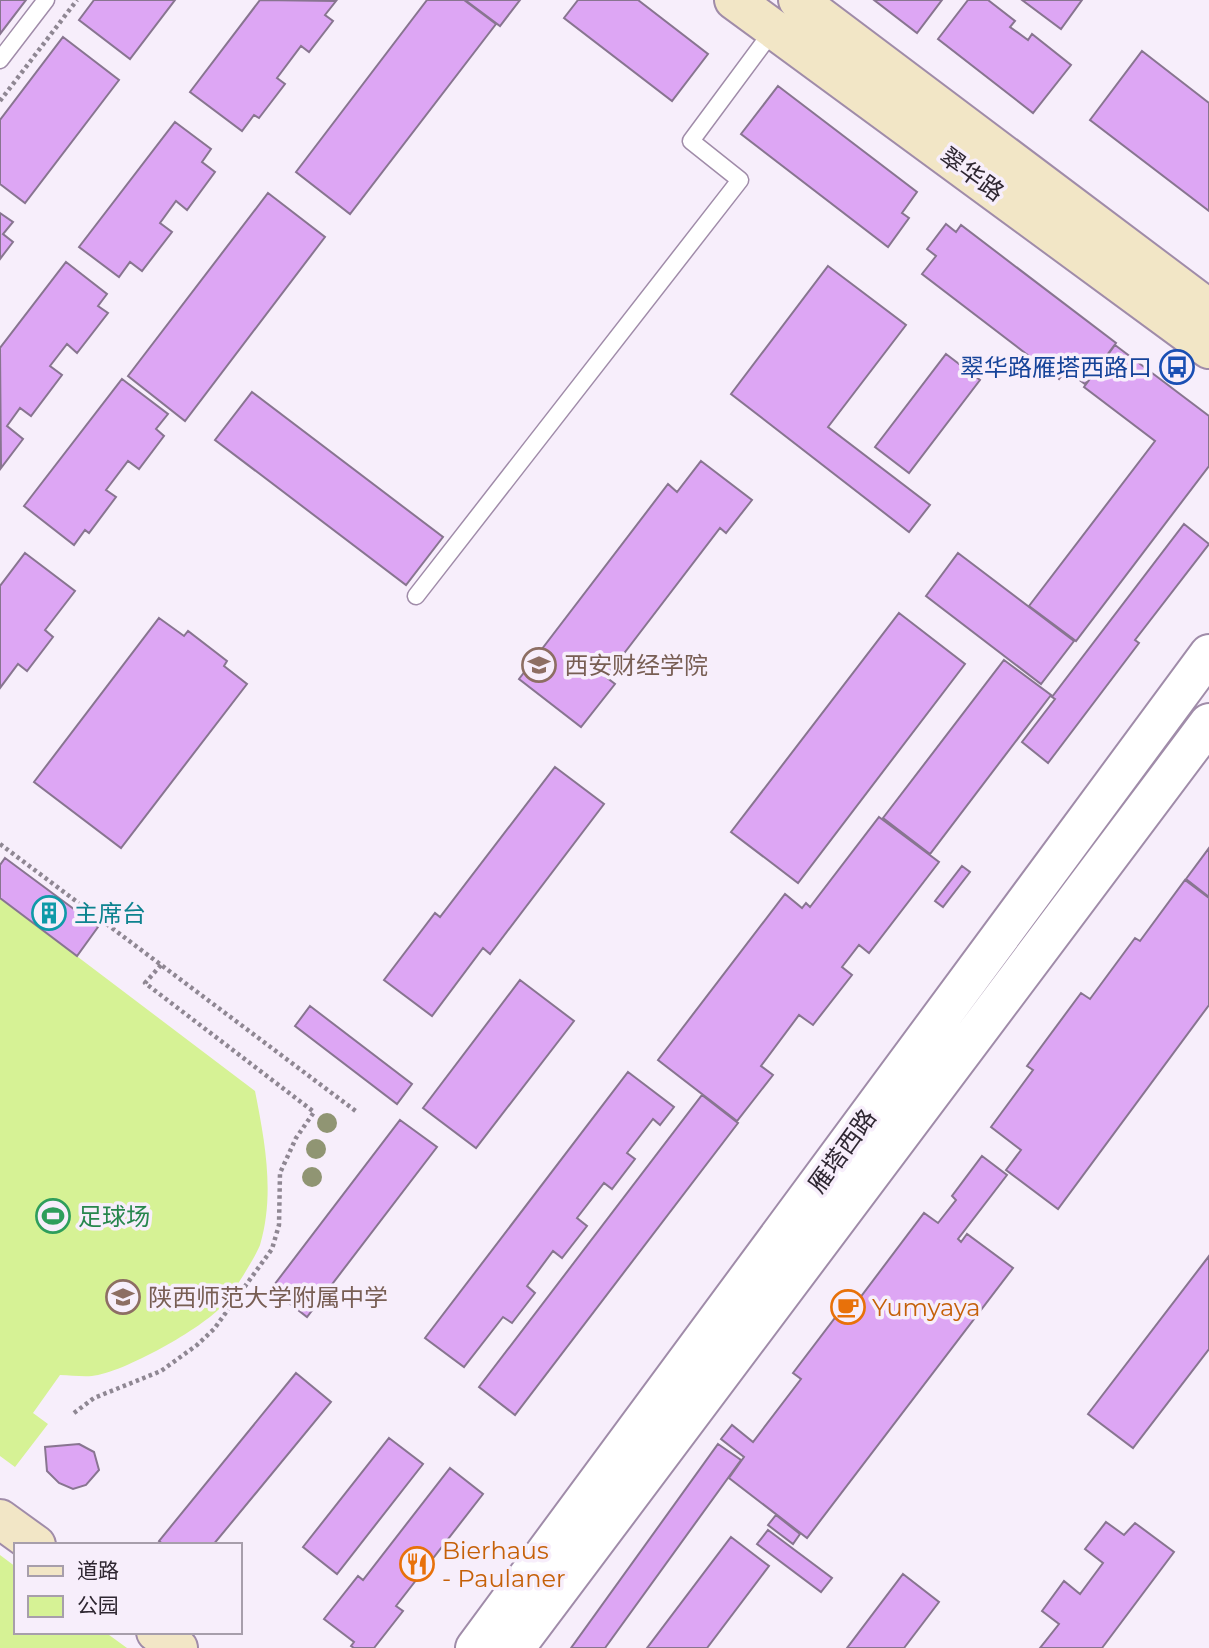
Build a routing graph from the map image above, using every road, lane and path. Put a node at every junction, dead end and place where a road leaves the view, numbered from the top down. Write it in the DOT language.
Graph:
graph roads {
  1 [pos="46,0"];
  2 [pos="77,0"];
  3 [pos="734,0"];
  4 [pos="798,0"];
  5 [pos="774,29"];
  6 [pos="0,60"];
  7 [pos="0,101"];
  8 [pos="1209,309"];
  9 [pos="1209,349"];
  10 [pos="416,596"];
  11 [pos="1209,654"];
  12 [pos="1209,723"];
  13 [pos="0,844"];
  14 [pos="161,965"];
  15 [pos="357,1112"];
  16 [pos="74,1413"];
  17 [pos="0,1519"];
  18 [pos="33,1543"];
  19 [pos="159,1634"];
  20 [pos="178,1648"];
  21 [pos="475,1648"];
  22 [pos="515,1648"];
  1 -- 6 [label="lane"];
  2 -- 7 [label="path"];
  3 -- 5 [label="main road, 翠华路"];
  4 -- 8 [label="main road, 翠华路"];
  5 -- 9 [label="main road, 翠华路"];
  5 -- 10 [label="lane"];
  11 -- 21 [label="street, 雁塔西路"];
  12 -- 22 [label="street, 雁塔西路"];
  13 -- 14 [label="path"];
  14 -- 15 [label="path"];
  14 -- 16 [label="path"];
  17 -- 18 [label="main road"];
  19 -- 20 [label="main road"];
}
